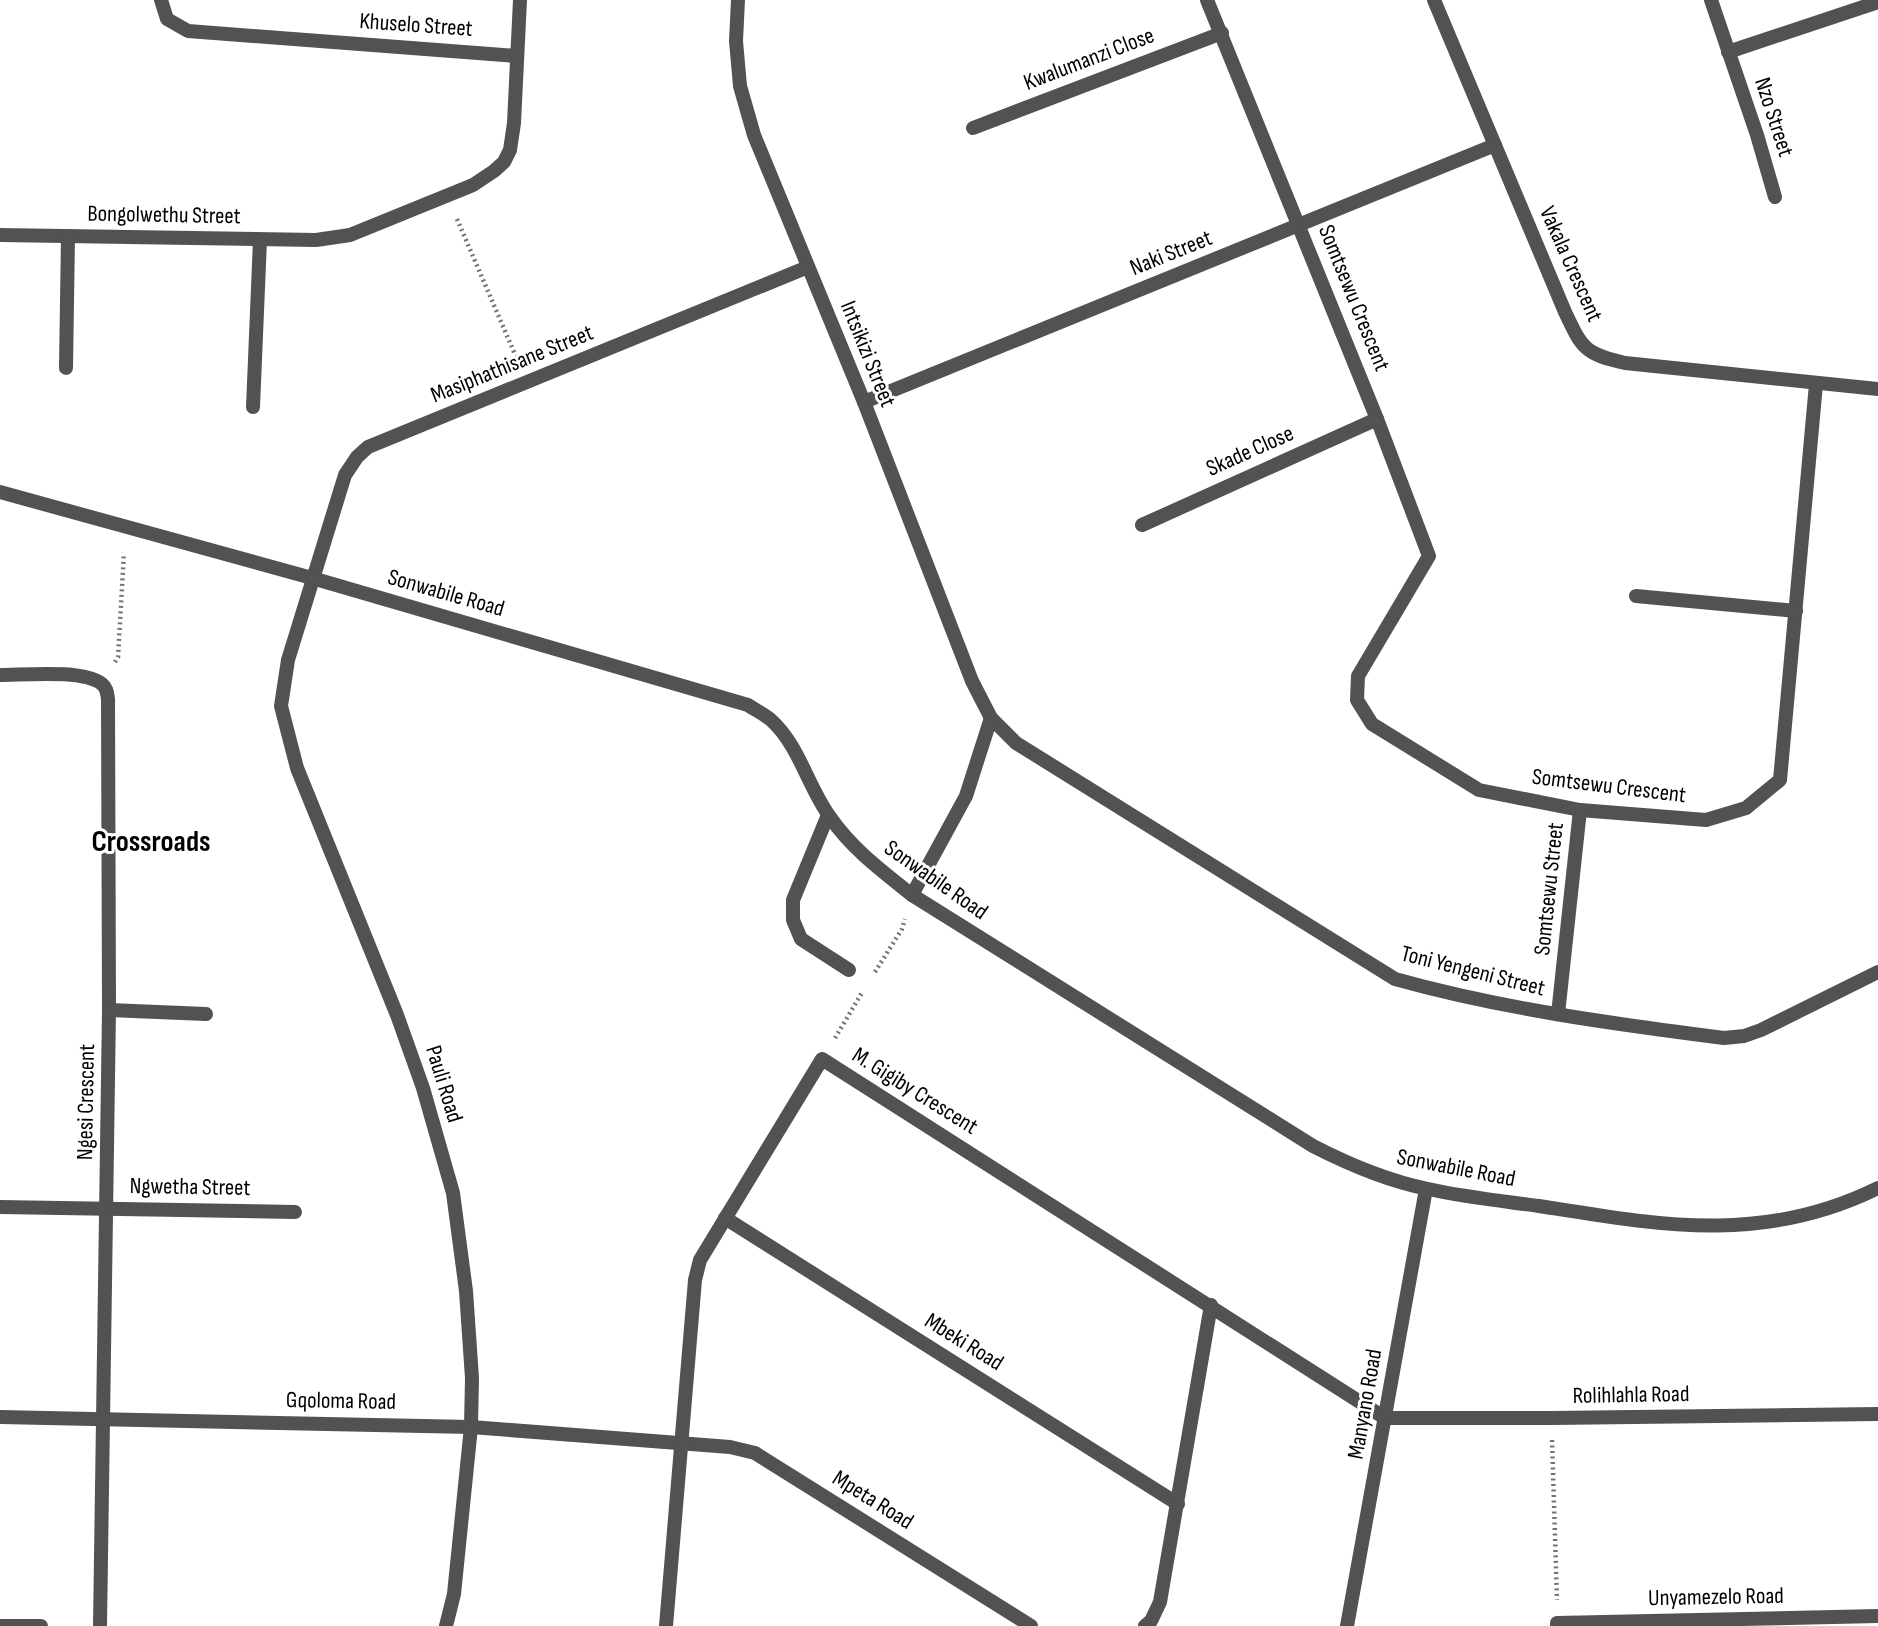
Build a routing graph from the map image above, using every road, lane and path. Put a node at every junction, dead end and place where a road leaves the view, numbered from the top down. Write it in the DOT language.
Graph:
graph roads {
  1 [pos="161,0"];
  2 [pos="520,0"];
  3 [pos="738,0"];
  4 [pos="1207,0"];
  5 [pos="1434,0"];
  6 [pos="1711,0"];
  7 [pos="1878,2"];
  8 [pos="1222,33"];
  9 [pos="1728,52"];
  10 [pos="516,55"];
  11 [pos="973,128"];
  12 [pos="1495,145"];
  13 [pos="447,195"];
  14 [pos="1775,197"];
  15 [pos="1300,225"];
  16 [pos="0,235"];
  17 [pos="68,236"];
  18 [pos="260,240"];
  19 [pos="808,267"];
  20 [pos="66,368"];
  21 [pos="527,382"];
  22 [pos="1816,384"];
  23 [pos="1878,389"];
  24 [pos="864,401"];
  25 [pos="253,407"];
  26 [pos="1377,419"];
  27 [pos="0,492"];
  28 [pos="1142,525"];
  29 [pos="128,527"];
  30 [pos="312,578"];
  31 [pos="1636,596"];
  32 [pos="1796,611"];
  33 [pos="0,674"];
  34 [pos="101,683"];
  35 [pos="991,718"];
  36 [pos="1580,810"];
  37 [pos="828,815"];
  38 [pos="912,895"];
  39 [pos="849,971"];
  40 [pos="1878,972"];
  41 [pos="109,1010"];
  42 [pos="206,1014"];
  43 [pos="1559,1014"];
  44 [pos="1878,1188"];
  45 [pos="1426,1189"];
  46 [pos="0,1207"];
  47 [pos="107,1208"];
  48 [pos="295,1212"];
  49 [pos="725,1219"];
  50 [pos="1211,1305"];
  51 [pos="1878,1414"];
  52 [pos="0,1417"];
  53 [pos="1385,1418"];
  54 [pos="103,1419"];
  55 [pos="1551,1419"];
  56 [pos="471,1427"];
  57 [pos="680,1445"];
  58 [pos="1178,1503"];
  59 [pos="1878,1616"];
  60 [pos="1557,1625"];
  61 [pos="0,1626"];
  62 [pos="41,1626"];
  63 [pos="100,1626"];
  64 [pos="446,1626"];
  65 [pos="666,1626"];
  66 [pos="1031,1626"];
  67 [pos="1145,1626"];
  68 [pos="1347,1626"];
  1 -- 10 [label="street, Khuselo Street"];
  2 -- 10 [label="street, Bongolwethu Street"];
  3 -- 19 [label="street, Intsikizi Street"];
  4 -- 8 [label="street, Somtsewu Crescent"];
  5 -- 12 [label="street, Vakala Crescent"];
  6 -- 9 [label="street, Nzo Street"];
  7 -- 9 [label="street"];
  8 -- 11 [label="street, Kwalumanzi Close"];
  8 -- 15 [label="street, Somtsewu Crescent"];
  9 -- 14 [label="street, Nzo Street"];
  10 -- 13 [label="street, Bongolwethu Street"];
  12 -- 15 [label="street, Naki Street"];
  12 -- 22 [label="street, Vakala Crescent"];
  13 -- 18 [label="street, Bongolwethu Street"];
  13 -- 21 [label="path"];
  15 -- 24 [label="street, Naki Street"];
  15 -- 26 [label="street, Somtsewu Crescent"];
  16 -- 17 [label="street, Bongolwethu Street"];
  17 -- 18 [label="street, Bongolwethu Street"];
  17 -- 20 [label="street, Bongolwethu Street"];
  18 -- 25 [label="street, Bongolwethu Street"];
  19 -- 21 [label="street, Masiphathisane Street"];
  19 -- 24 [label="street, Intsikizi Street"];
  21 -- 30 [label="street, Masiphathisane Street"];
  22 -- 23 [label="street, Vakala Crescent"];
  22 -- 32 [label="street, Somtsewu Crescent"];
  24 -- 35 [label="street, Intsikizi Street"];
  26 -- 28 [label="street, Skade Close"];
  26 -- 36 [label="street, Somtsewu Crescent"];
  27 -- 29 [label="street, Sonwabile Road"];
  29 -- 30 [label="street, Sonwabile Road"];
  29 -- 34 [label="path"];
  30 -- 37 [label="street, Sonwabile Road"];
  30 -- 56 [label="street, Pauli Road"];
  31 -- 32 [label="street"];
  32 -- 36 [label="street, Somtsewu Crescent"];
  33 -- 34 [label="street"];
  34 -- 41 [label="street, Ngesi Crescent"];
  35 -- 38 [label="street"];
  35 -- 43 [label="street, Toni Yengeni Street"];
  36 -- 43 [label="street, Somtsewu Street"];
  37 -- 38 [label="street, Sonwabile Road"];
  37 -- 39 [label="street"];
  38 -- 45 [label="street, Sonwabile Road"];
  40 -- 43 [label="street, Toni Yengeni Street"];
  41 -- 42 [label="street"];
  41 -- 47 [label="street, Ngesi Crescent"];
  44 -- 45 [label="street, Sonwabile Road"];
  45 -- 53 [label="street, Manyano Road"];
  46 -- 47 [label="street, Ngwetha Street"];
  47 -- 48 [label="street, Ngwetha Street"];
  47 -- 54 [label="street, Ngesi Crescent"];
  49 -- 50 [label="street, M. Gigiby Crescent"];
  49 -- 57 [label="street, M. Gigiby Crescent"];
  49 -- 58 [label="street, Mbeki Road"];
  50 -- 53 [label="street, M. Gigiby Crescent"];
  50 -- 58 [label="street"];
  51 -- 55 [label="street, Rolihlahla Road"];
  52 -- 54 [label="street, Gqoloma Road"];
  53 -- 55 [label="street, Rolihlahla Road"];
  53 -- 68 [label="street, Manyano Road"];
  54 -- 56 [label="street, Gqoloma Road"];
  54 -- 63 [label="street, Ngesi Crescent"];
  55 -- 60 [label="path"];
  56 -- 57 [label="street, Gqoloma Road"];
  56 -- 64 [label="street, Pauli Road"];
  57 -- 65 [label="street, M. Gigiby Crescent"];
  57 -- 66 [label="street, Mpeta Road"];
  58 -- 67 [label="street"];
  59 -- 60 [label="street, Unyamezelo Road"];
  61 -- 62 [label="street"];
}
